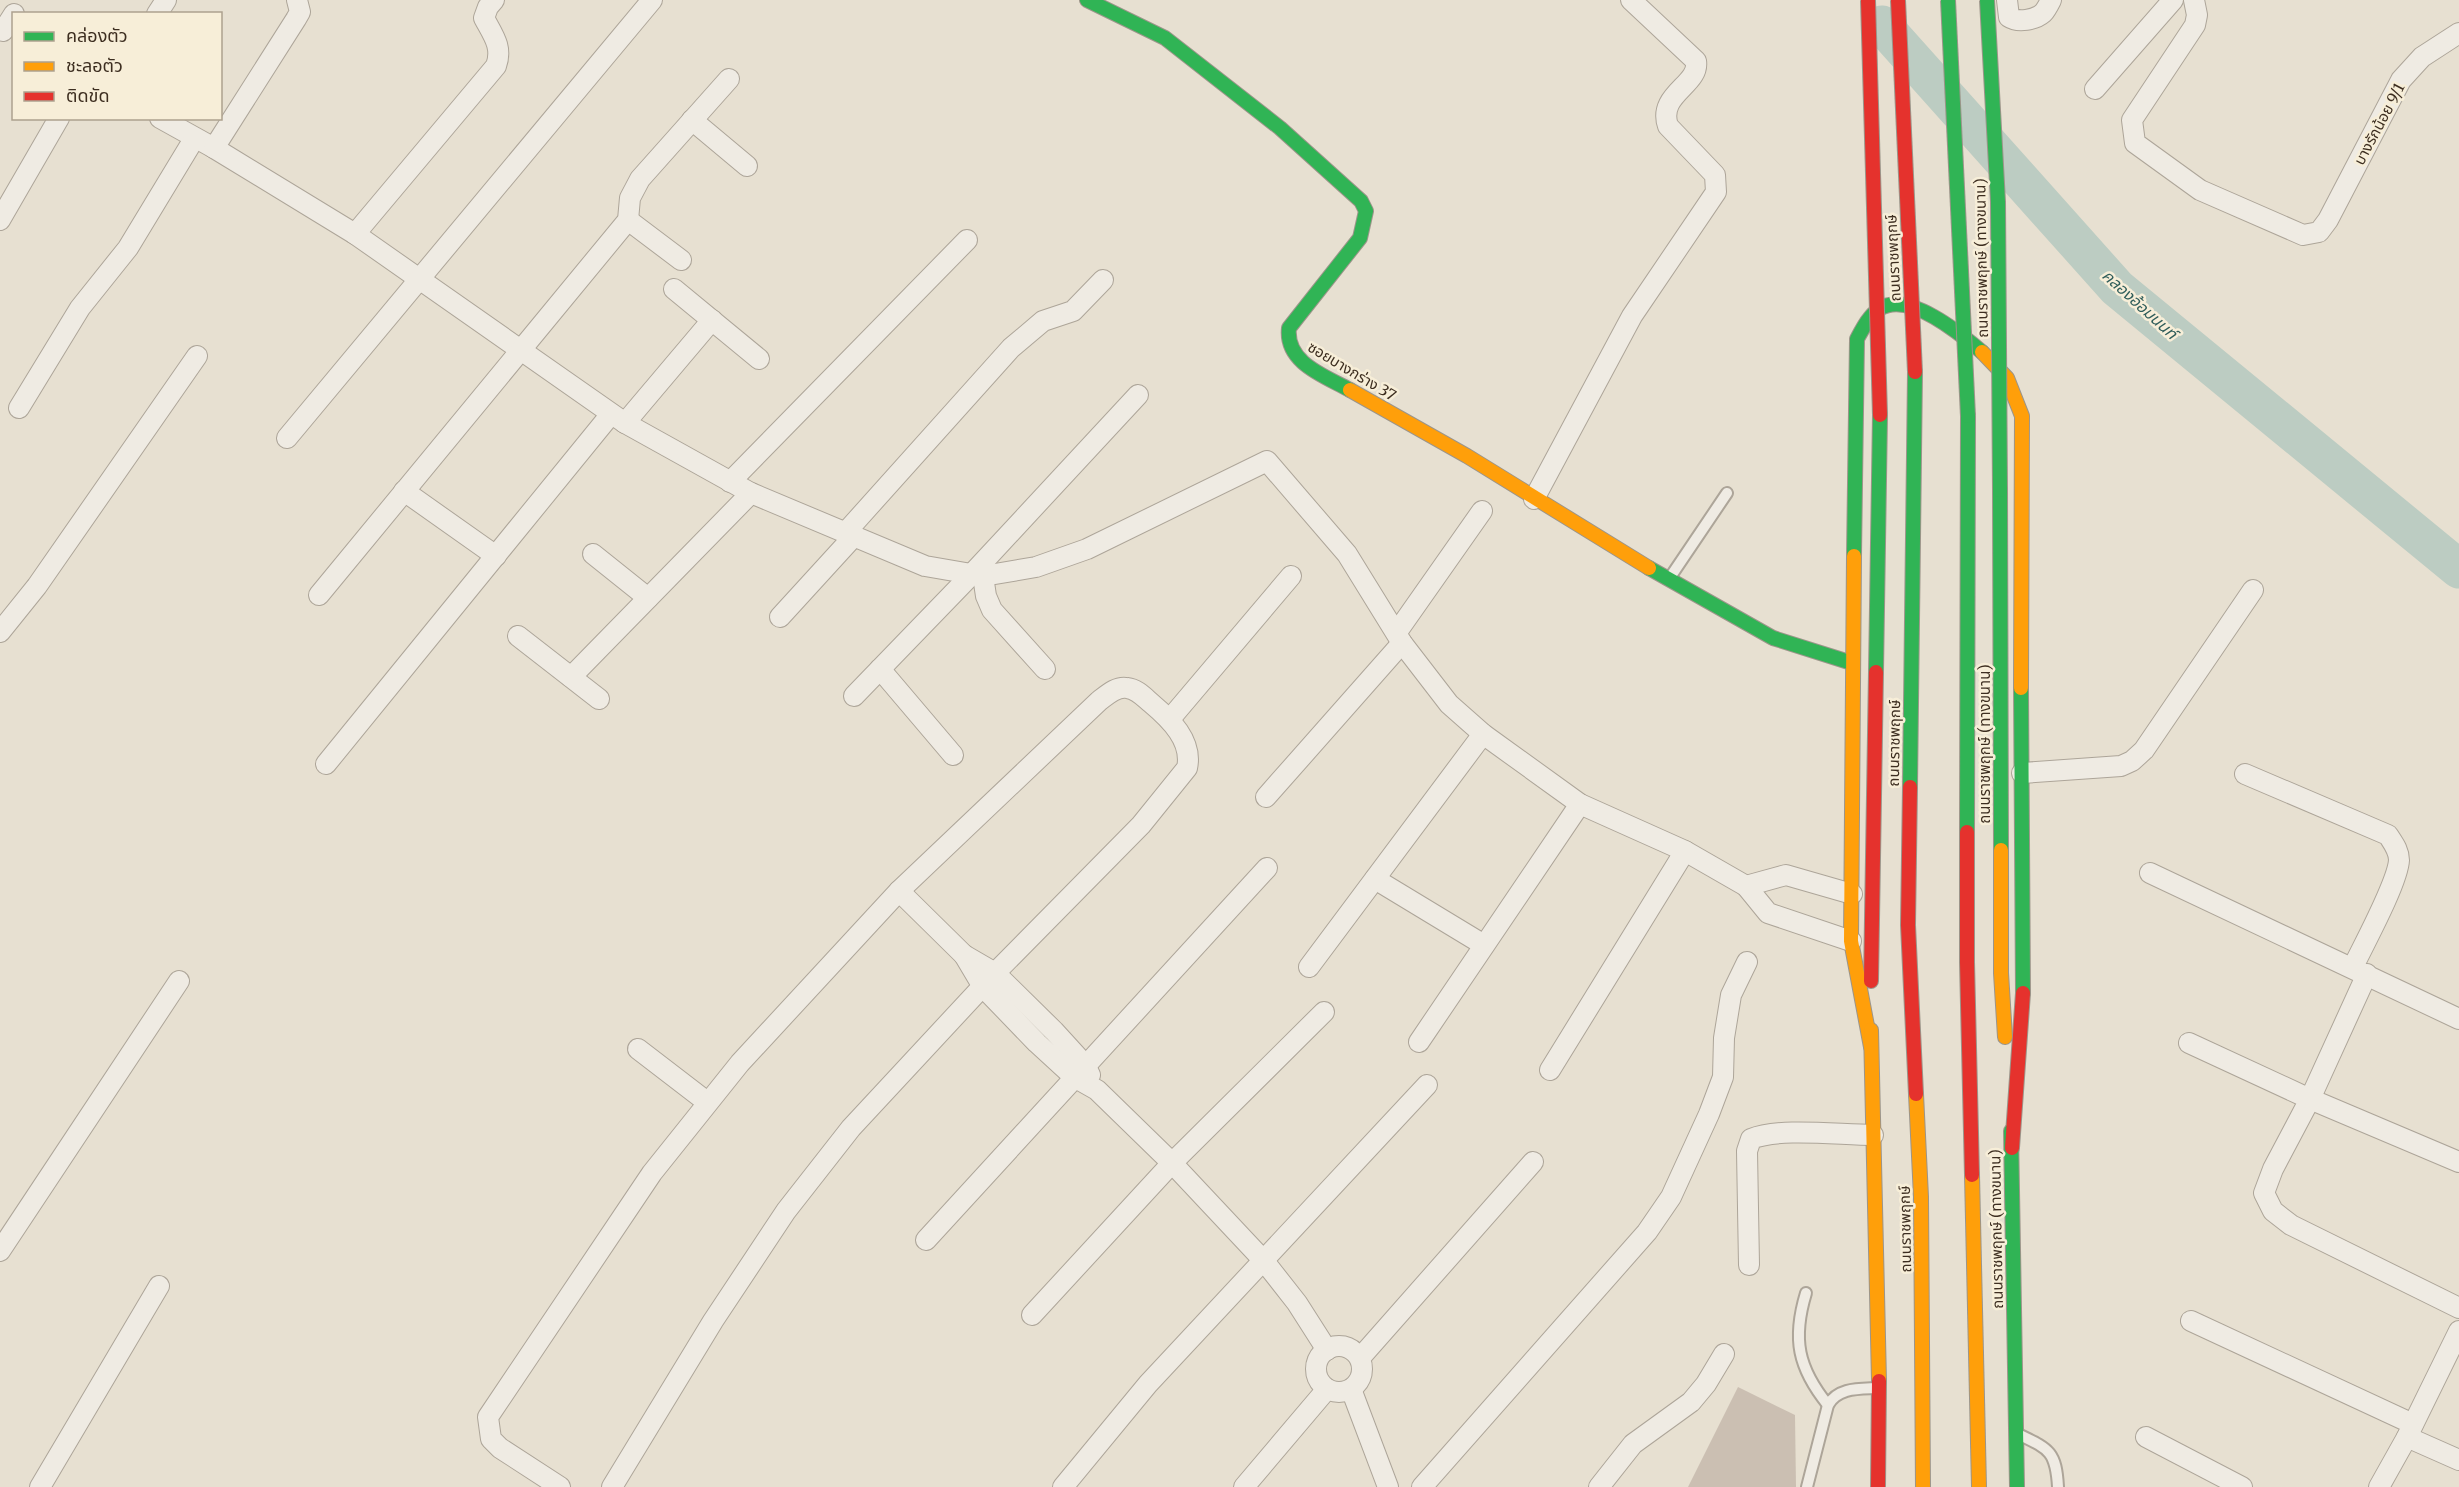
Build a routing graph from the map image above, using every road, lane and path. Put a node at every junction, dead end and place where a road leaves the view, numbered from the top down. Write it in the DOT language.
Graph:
graph roads {
  1 [pos="297,0"];
  2 [pos="495,0"];
  3 [pos="652,0"];
  4 [pos="1087,0"];
  5 [pos="1631,0"];
  6 [pos="1868,0"];
  7 [pos="1898,0"];
  8 [pos="1948,0"];
  9 [pos="1988,0"];
  10 [pos="2007,0"];
  11 [pos="2052,0"];
  12 [pos="2173,0"];
  13 [pos="2194,0"];
  14 [pos="2459,33"];
  15 [pos="729,79"];
  16 [pos="2095,89"];
  17 [pos="58,120"];
  18 [pos="163,120"];
  19 [pos="692,120"];
  20 [pos="194,139"];
  21 [pos="214,148"];
  22 [pos="747,166"];
  23 [pos="0,220"];
  24 [pos="628,220"];
  25 [pos="355,234"];
  26 [pos="967,240"];
  27 [pos="681,260"];
  28 [pos="419,277"];
  29 [pos="1103,280"];
  30 [pos="674,289"];
  31 [pos="712,320"];
  32 [pos="519,350"];
  33 [pos="197,356"];
  34 [pos="759,359"];
  35 [pos="1138,394"];
  36 [pos="19,408"];
  37 [pos="618,419"];
  38 [pos="287,438"];
  39 [pos="730,482"];
  40 [pos="404,491"];
  41 [pos="751,493"];
  42 [pos="1727,493"];
  43 [pos="1534,499"];
  44 [pos="1482,511"];
  45 [pos="850,534"];
  46 [pos="593,554"];
  47 [pos="496,556"];
  48 [pos="977,575"];
  49 [pos="1291,576"];
  50 [pos="1669,579"];
  51 [pos="2253,590"];
  52 [pos="319,595"];
  53 [pos="648,598"];
  54 [pos="780,617"];
  55 [pos="0,632"];
  56 [pos="518,636"];
  57 [pos="1400,637"];
  58 [pos="1852,663"];
  59 [pos="880,669"];
  60 [pos="1045,669"];
  61 [pos="571,677"];
  62 [pos="854,696"];
  63 [pos="599,699"];
  64 [pos="1170,719"];
  65 [pos="1483,734"];
  66 [pos="953,755"];
  67 [pos="326,764"];
  68 [pos="2022,773"];
  69 [pos="2246,774"];
  70 [pos="1266,797"];
  71 [pos="1580,804"];
  72 [pos="1685,851"];
  73 [pos="1267,868"];
  74 [pos="2150,873"];
  75 [pos="1375,879"];
  76 [pos="1746,886"];
  77 [pos="899,891"];
  78 [pos="1852,894"];
  79 [pos="1851,941"];
  80 [pos="1484,945"];
  81 [pos="1747,962"];
  82 [pos="1309,967"];
  83 [pos="2360,970"];
  84 [pos="989,980"];
  85 [pos="179,981"];
  86 [pos="1324,1012"];
  87 [pos="2459,1018"];
  88 [pos="1419,1042"];
  89 [pos="2189,1043"];
  90 [pos="1871,1047"];
  91 [pos="638,1049"];
  92 [pos="1550,1070"];
  93 [pos="1080,1071"];
  94 [pos="1427,1085"];
  95 [pos="2310,1099"];
  96 [pos="707,1102"];
  97 [pos="1873,1135"];
  98 [pos="2012,1148"];
  99 [pos="1533,1162"];
  100 [pos="2459,1162"];
  101 [pos="1172,1163"];
  102 [pos="926,1240"];
  103 [pos="0,1251"];
  104 [pos="1264,1261"];
  105 [pos="1749,1265"];
  106 [pos="159,1286"];
  107 [pos="1806,1293"];
  108 [pos="2459,1308"];
  109 [pos="1032,1315"];
  110 [pos="2191,1321"];
  111 [pos="2459,1331"];
  112 [pos="1327,1350"];
  113 [pos="1724,1354"];
  114 [pos="1360,1358"];
  115 [pos="1879,1388"];
  116 [pos="1328,1389"];
  117 [pos="1350,1389"];
  118 [pos="1828,1405"];
  119 [pos="1977,1413"];
  120 [pos="1923,1414"];
  121 [pos="2410,1430"];
  122 [pos="2015,1433"];
  123 [pos="2146,1437"];
  124 [pos="2459,1460"];
  125 [pos="1877,1486"];
  126 [pos="39,1487"];
  127 [pos="560,1487"];
  128 [pos="612,1487"];
  129 [pos="1063,1487"];
  130 [pos="1244,1487"];
  131 [pos="1388,1487"];
  132 [pos="1422,1487"];
  133 [pos="1599,1487"];
  134 [pos="1807,1487"];
  135 [pos="1911,1487"];
  136 [pos="1923,1487"];
  137 [pos="1979,1487"];
  138 [pos="1990,1487"];
  139 [pos="2017,1487"];
  140 [pos="2058,1487"];
  141 [pos="2242,1487"];
  142 [pos="2379,1487"];
  1 -- 21 [label="street"];
  2 -- 25 [label="street"];
  3 -- 28 [label="street"];
  4 -- 43 [label="main road, ซอยบางกร่าง 37"];
  5 -- 43 [label="street"];
  6 -- 90 [label="main road, bridge"];
  7 -- 120 [label="main road, ถนนราชพฤกษ์, bridge"];
  8 -- 119 [label="main road, bridge"];
  9 -- 98 [label="main road, ถนนราชพฤกษ์ (ทางขนาน), bridge"];
  10 -- 11 [label="street"];
  12 -- 16 [label="street"];
  13 -- 14 [label="street, บางรักน้อย 9/1"];
  15 -- 19 [label="street"];
  17 -- 23 [label="street"];
  18 -- 20 [label="street"];
  19 -- 22 [label="street"];
  19 -- 24 [label="street"];
  20 -- 21 [label="street"];
  20 -- 36 [label="street"];
  21 -- 25 [label="street"];
  24 -- 27 [label="street"];
  24 -- 32 [label="street"];
  25 -- 28 [label="street"];
  26 -- 39 [label="street"];
  28 -- 32 [label="street"];
  28 -- 38 [label="street"];
  29 -- 45 [label="street"];
  30 -- 31 [label="street"];
  31 -- 34 [label="street"];
  31 -- 37 [label="street"];
  32 -- 37 [label="street"];
  32 -- 40 [label="street"];
  33 -- 55 [label="street"];
  35 -- 48 [label="street"];
  37 -- 39 [label="street"];
  37 -- 47 [label="street"];
  39 -- 41 [label="street"];
  40 -- 47 [label="street"];
  40 -- 52 [label="street"];
  41 -- 45 [label="street"];
  41 -- 53 [label="street"];
  42 -- 50 [label="lane"];
  43 -- 50 [label="main road, ซอยบางกร่าง 37"];
  44 -- 57 [label="street"];
  45 -- 48 [label="street"];
  45 -- 54 [label="street"];
  46 -- 53 [label="street"];
  47 -- 67 [label="street"];
  48 -- 57 [label="street"];
  48 -- 59 [label="street"];
  48 -- 60 [label="street"];
  49 -- 64 [label="street"];
  50 -- 58 [label="main road, ซอยบางกร่าง 37"];
  51 -- 68 [label="street"];
  53 -- 61 [label="street"];
  56 -- 61 [label="street"];
  57 -- 65 [label="street"];
  57 -- 70 [label="street"];
  58 -- 68 [label="main road"];
  58 -- 78 [label="main road"];
  59 -- 62 [label="street"];
  59 -- 66 [label="street"];
  61 -- 63 [label="street"];
  64 -- 77 [label="street"];
  64 -- 84 [label="street"];
  65 -- 71 [label="street"];
  65 -- 75 [label="street"];
  68 -- 98 [label="main road"];
  69 -- 83 [label="street"];
  71 -- 72 [label="street"];
  71 -- 80 [label="street"];
  72 -- 76 [label="street"];
  72 -- 92 [label="street"];
  73 -- 93 [label="street"];
  74 -- 83 [label="street"];
  75 -- 80 [label="street"];
  75 -- 82 [label="street"];
  76 -- 78 [label="street"];
  76 -- 79 [label="street"];
  77 -- 84 [label="street"];
  77 -- 96 [label="street"];
  78 -- 79 [label="main road"];
  79 -- 90 [label="main road"];
  80 -- 88 [label="street"];
  81 -- 132 [label="street"];
  83 -- 87 [label="street"];
  83 -- 95 [label="street"];
  84 -- 93 [label="street"];
  84 -- 128 [label="street"];
  85 -- 103 [label="street"];
  86 -- 101 [label="street"];
  89 -- 95 [label="street"];
  90 -- 97 [label="main road"];
  91 -- 96 [label="street"];
  93 -- 101 [label="street"];
  93 -- 102 [label="street"];
  94 -- 104 [label="street"];
  95 -- 100 [label="street"];
  95 -- 108 [label="street"];
  96 -- 127 [label="street"];
  97 -- 105 [label="street"];
  97 -- 115 [label="main road"];
  98 -- 122 [label="main road, ถนนราชพฤกษ์ (ทางขนาน)"];
  99 -- 114 [label="street"];
  101 -- 104 [label="street"];
  101 -- 109 [label="street"];
  104 -- 112 [label="street"];
  104 -- 129 [label="street"];
  106 -- 126 [label="street"];
  107 -- 118 [label="lane"];
  110 -- 121 [label="street"];
  111 -- 121 [label="street"];
  112 -- 114 [label="street"];
  112 -- 116 [label="street"];
  113 -- 133 [label="street"];
  114 -- 117 [label="street"];
  115 -- 118 [label="lane"];
  115 -- 125 [label="main road"];
  116 -- 117 [label="street"];
  116 -- 130 [label="street"];
  117 -- 131 [label="street"];
  118 -- 134 [label="lane"];
  119 -- 137 [label="main road"];
  119 -- 138 [label="main road"];
  120 -- 135 [label="main road"];
  120 -- 136 [label="main road, ถนนราชพฤกษ์"];
  121 -- 124 [label="street"];
  121 -- 142 [label="street"];
  122 -- 139 [label="main road, ถนนราชพฤกษ์ (ทางขนาน)"];
  122 -- 140 [label="lane"];
  123 -- 141 [label="street"];
}
